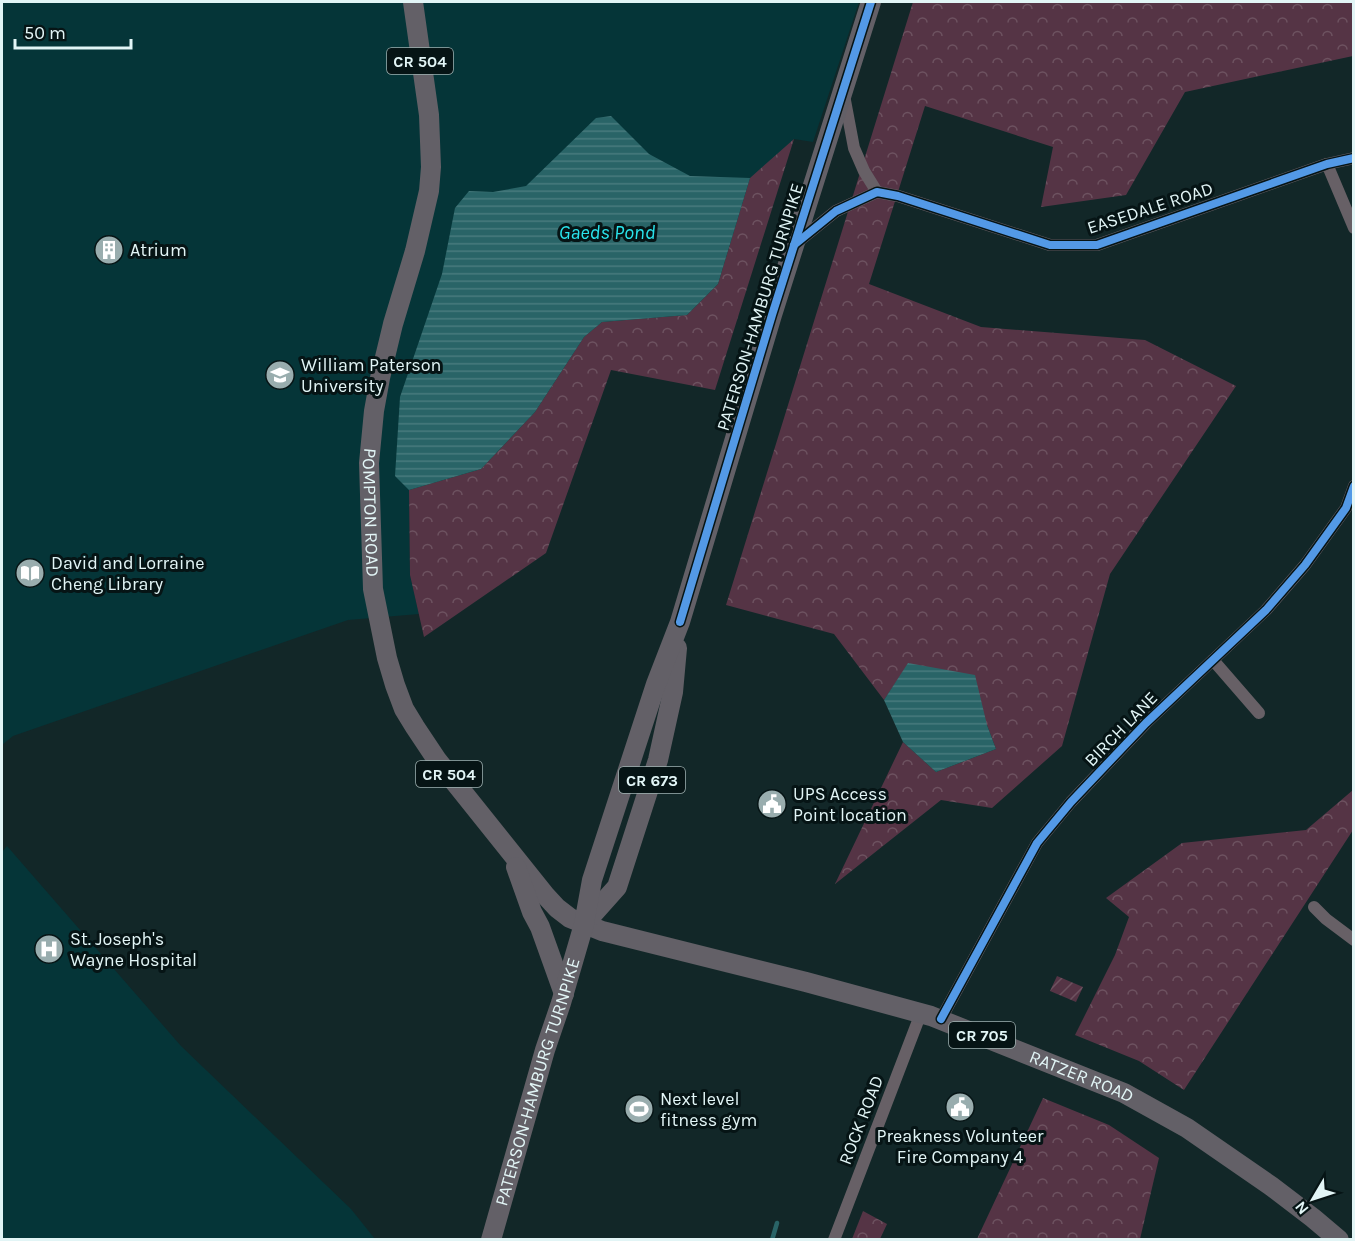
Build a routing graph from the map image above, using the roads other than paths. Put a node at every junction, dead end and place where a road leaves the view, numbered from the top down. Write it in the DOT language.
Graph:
graph roads {
  1 [pos="413,2"];
  2 [pos="871,2"];
  3 [pos="843,92"];
  4 [pos="1353,158"];
  5 [pos="1327,164"];
  6 [pos="877,192"];
  7 [pos="1353,228"];
  8 [pos="794,245"];
  9 [pos="1353,486"];
  10 [pos="1350,510"];
  11 [pos="1213,660"];
  12 [pos="1259,712"];
  13 [pos="512,854"];
  14 [pos="1314,907"];
  15 [pos="584,924"];
  16 [pos="1353,940"];
  17 [pos="564,994"];
  18 [pos="921,1013"];
  19 [pos="941,1019"];
  20 [pos="491,1239"];
  21 [pos="834,1239"];
  22 [pos="1339,1239"];
  1 -- 13 [label="main road, POMPTON ROAD / CR 504"];
  2 -- 3 [label="main road, PATERSON-HAMBURG TURNPIKE / CR 673"];
  3 -- 6 [label="street"];
  3 -- 8 [label="main road, PATERSON-HAMBURG TURNPIKE / CR 673"];
  4 -- 5 [label="street, EASEDALE ROAD"];
  5 -- 6 [label="street, EASEDALE ROAD"];
  5 -- 7 [label="street"];
  6 -- 8 [label="street"];
  8 -- 15 [label="main road, PATERSON-HAMBURG TURNPIKE / CR 673"];
  9 -- 10 [label="street, BIRCH LANE"];
  10 -- 11 [label="street, BIRCH LANE"];
  11 -- 12 [label="street"];
  11 -- 19 [label="street, BIRCH LANE"];
  13 -- 15 [label="main road, POMPTON ROAD / CR 504"];
  13 -- 17 [label="main road"];
  14 -- 16 [label="street"];
  15 -- 17 [label="main road, PATERSON-HAMBURG TURNPIKE"];
  15 -- 18 [label="main road, RATZER ROAD / CR 705"];
  17 -- 20 [label="main road, PATERSON-HAMBURG TURNPIKE"];
  18 -- 19 [label="main road, RATZER ROAD / CR 705"];
  18 -- 21 [label="street, ROCK ROAD"];
  19 -- 22 [label="main road, RATZER ROAD / CR 705"];
}
